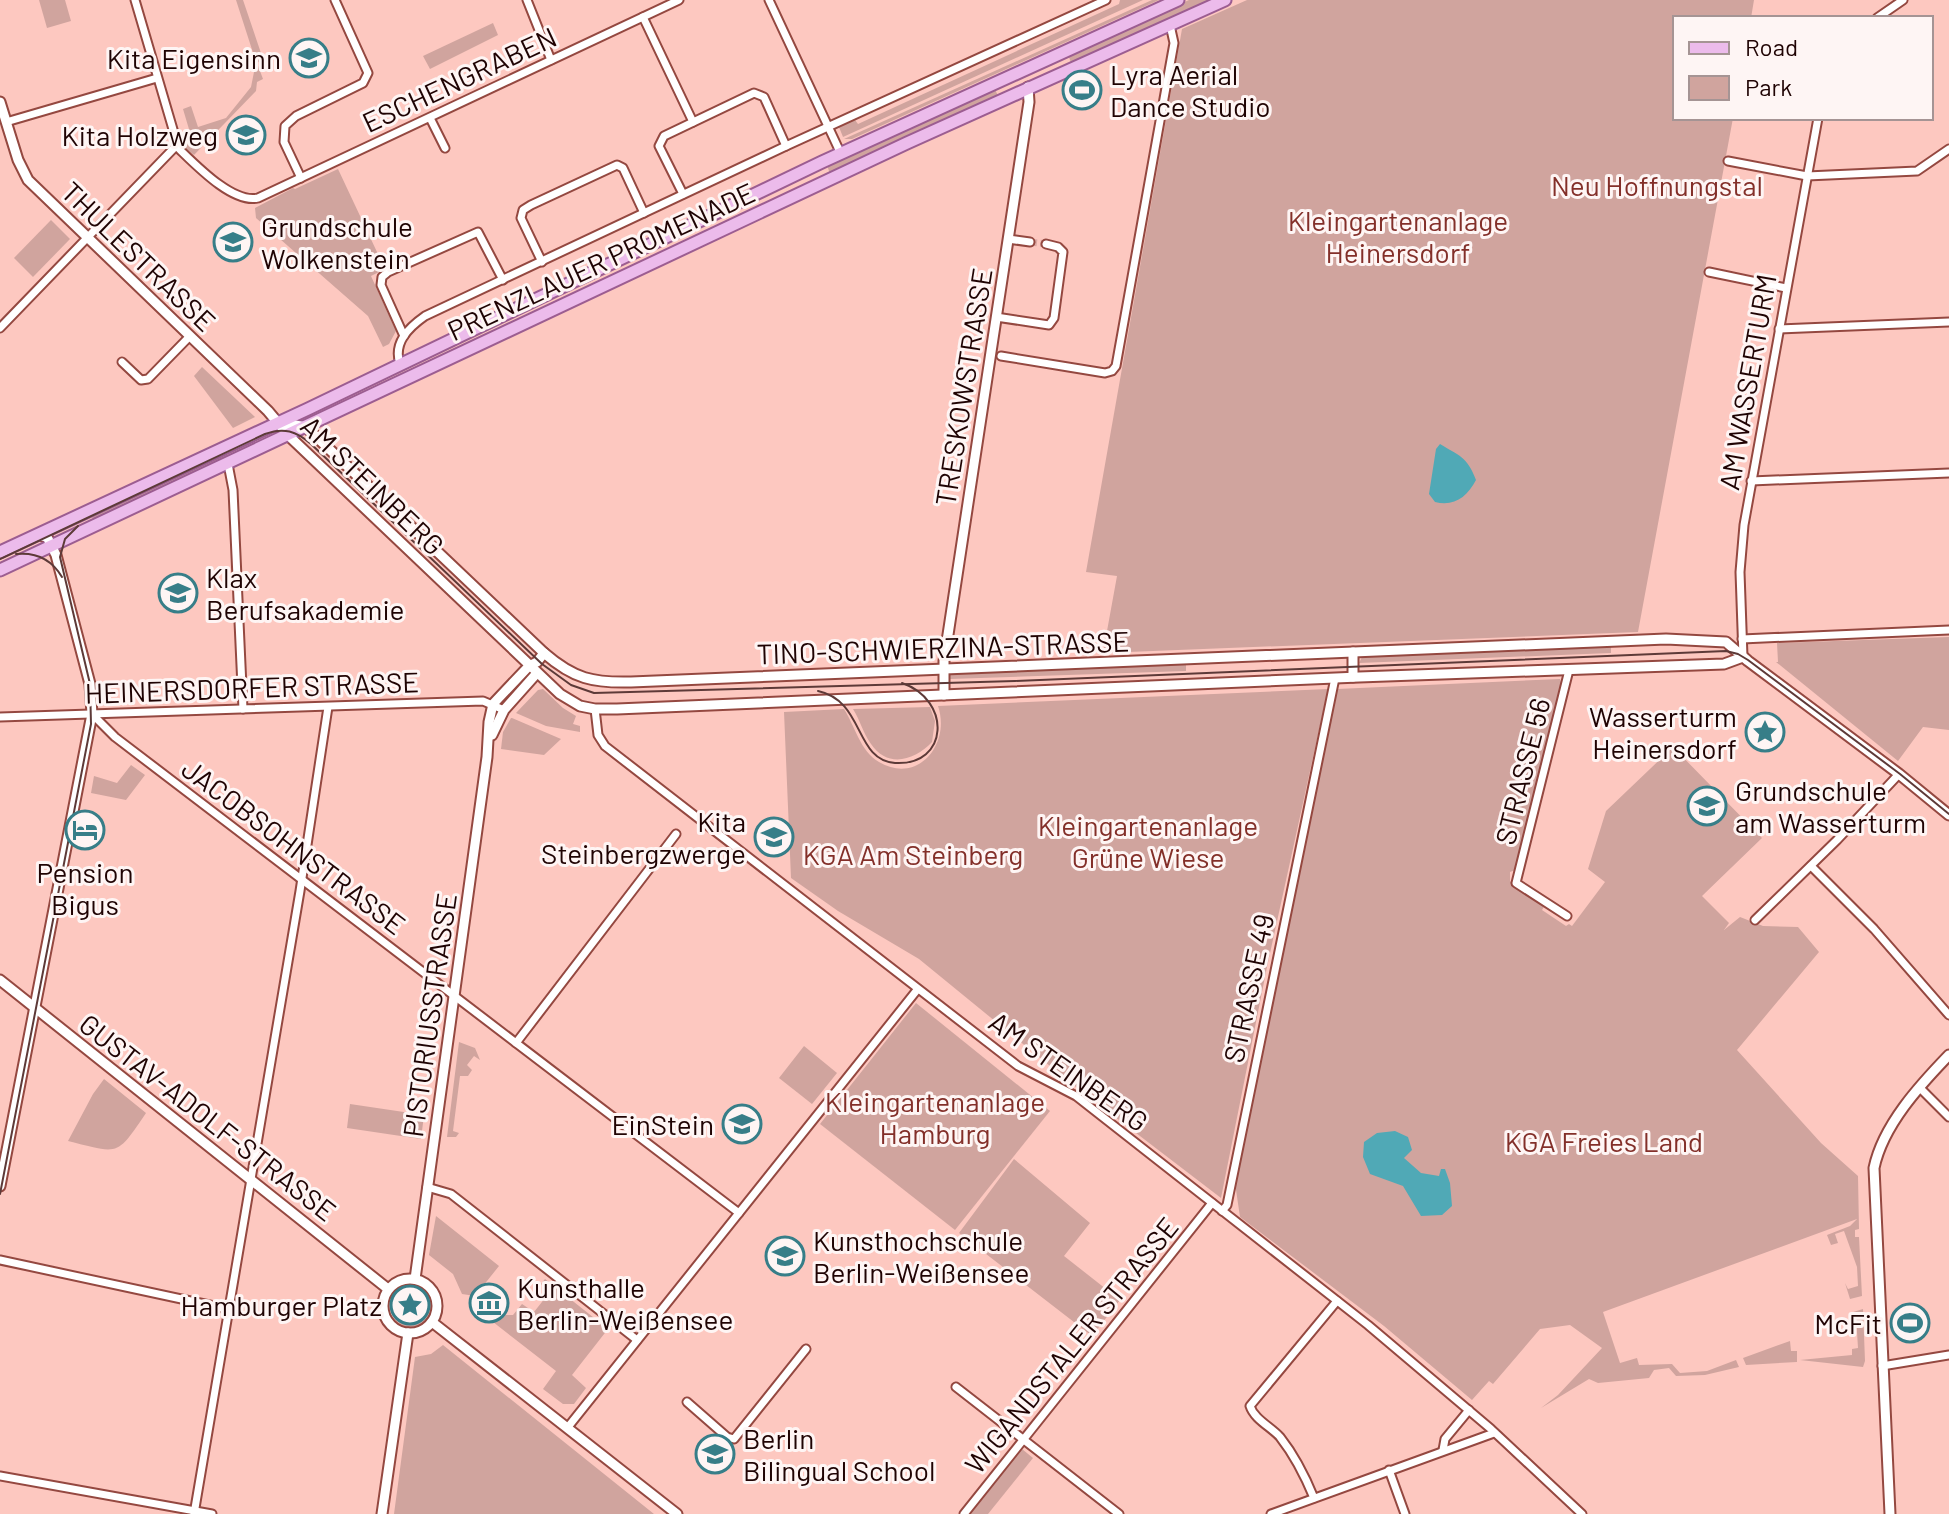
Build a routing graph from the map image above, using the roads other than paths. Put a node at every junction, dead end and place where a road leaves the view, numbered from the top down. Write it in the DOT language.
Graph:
graph roads {
  1 [pos="135,0"];
  2 [pos="335,0"];
  3 [pos="527,0"];
  4 [pos="679,0"];
  5 [pos="769,0"];
  6 [pos="1106,0"];
  7 [pos="1178,0"];
  8 [pos="1225,0"];
  9 [pos="1903,0"];
  10 [pos="1880,16"];
  11 [pos="643,17"];
  12 [pos="1170,25"];
  13 [pos="551,60"];
  14 [pos="157,78"];
  15 [pos="1028,87"];
  16 [pos="0,102"];
  17 [pos="430,118"];
  18 [pos="1818,120"];
  19 [pos="6,122"];
  20 [pos="693,122"];
  21 [pos="828,127"];
  22 [pos="176,146"];
  23 [pos="786,146"];
  24 [pos="445,148"];
  25 [pos="1949,149"];
  26 [pos="841,154"];
  27 [pos="1728,161"];
  28 [pos="1807,176"];
  29 [pos="301,178"];
  30 [pos="683,194"];
  31 [pos="644,213"];
  32 [pos="87,238"];
  33 [pos="1008,239"];
  34 [pos="1030,242"];
  35 [pos="1046,244"];
  36 [pos="542,262"];
  37 [pos="1709,272"];
  38 [pos="503,280"];
  39 [pos="1786,288"];
  40 [pos="996,317"];
  41 [pos="1949,322"];
  42 [pos="476,327"];
  43 [pos="0,328"];
  44 [pos="1779,329"];
  45 [pos="190,336"];
  46 [pos="404,336"];
  47 [pos="483,343"];
  48 [pos="1001,356"];
  49 [pos="122,362"];
  50 [pos="400,364"];
  51 [pos="279,422"];
  52 [pos="306,427"];
  53 [pos="289,436"];
  54 [pos="228,464"];
  55 [pos="1949,473"];
  56 [pos="1751,481"];
  57 [pos="38,535"];
  58 [pos="53,545"];
  59 [pos="0,552"];
  60 [pos="0,570"];
  61 [pos="1949,630"];
  62 [pos="1742,639"];
  63 [pos="1353,652"];
  64 [pos="544,653"];
  65 [pos="1743,657"];
  66 [pos="534,667"];
  67 [pos="943,668"];
  68 [pos="1569,670"];
  69 [pos="1353,677"];
  70 [pos="1335,678"];
  71 [pos="944,695"];
  72 [pos="493,704"];
  73 [pos="328,707"];
  74 [pos="243,709"];
  75 [pos="595,709"];
  76 [pos="504,710"];
  77 [pos="92,714"];
  78 [pos="0,717"];
  79 [pos="487,757"];
  80 [pos="1899,774"];
  81 [pos="1949,815"];
  82 [pos="676,834"];
  83 [pos="1811,866"];
  84 [pos="302,881"];
  85 [pos="1567,916"];
  86 [pos="1755,920"];
  87 [pos="0,980"];
  88 [pos="917,990"];
  89 [pos="454,995"];
  90 [pos="36,1007"];
  91 [pos="1949,1015"];
  92 [pos="516,1043"];
  93 [pos="1949,1055"];
  94 [pos="1920,1088"];
  95 [pos="1949,1117"];
  96 [pos="250,1179"];
  97 [pos="0,1186"];
  98 [pos="427,1187"];
  99 [pos="1212,1203"];
  100 [pos="1222,1211"];
  101 [pos="739,1213"];
  102 [pos="0,1260"];
  103 [pos="415,1279"];
  104 [pos="388,1289"];
  105 [pos="1337,1301"];
  106 [pos="228,1309"];
  107 [pos="432,1322"];
  108 [pos="408,1333"];
  109 [pos="637,1340"];
  110 [pos="806,1349"];
  111 [pos="1949,1355"];
  112 [pos="1882,1366"];
  113 [pos="956,1387"];
  114 [pos="687,1402"];
  115 [pos="1469,1410"];
  116 [pos="568,1427"];
  117 [pos="1494,1433"];
  118 [pos="1024,1440"];
  119 [pos="1443,1450"];
  120 [pos="1389,1470"];
  121 [pos="0,1476"];
  122 [pos="1314,1498"];
  123 [pos="194,1512"];
  124 [pos="212,1514"];
  125 [pos="382,1514"];
  126 [pos="677,1514"];
  127 [pos="964,1514"];
  128 [pos="1119,1514"];
  129 [pos="1271,1514"];
  130 [pos="1405,1514"];
  131 [pos="1582,1514"];
  132 [pos="1890,1514"];
  1 -- 14 [label="street"];
  2 -- 29 [label="street, ESCHENGRABEN"];
  3 -- 13 [label="street"];
  4 -- 11 [label="street, ESCHENGRABEN"];
  5 -- 21 [label="street"];
  6 -- 21 [label="street, PRENZLAUER PROMENADE"];
  7 -- 26 [label="main road, PRENZLAUER PROMENADE"];
  8 -- 12 [label="main road, PRENZLAUER PROMENADE"];
  9 -- 10 [label="street"];
  11 -- 13 [label="street, ESCHENGRABEN"];
  11 -- 20 [label="street"];
  12 -- 15 [label="main road, PRENZLAUER PROMENADE"];
  12 -- 48 [label="street"];
  13 -- 17 [label="street, ESCHENGRABEN"];
  14 -- 19 [label="street"];
  14 -- 22 [label="street"];
  15 -- 33 [label="main road, TRESKOWSTRASSE"];
  15 -- 47 [label="main road, PRENZLAUER PROMENADE"];
  16 -- 19 [label="main road, THULESTRASSE"];
  17 -- 24 [label="street"];
  17 -- 29 [label="street, ESCHENGRABEN"];
  18 -- 28 [label="street, AM WASSERTURM"];
  19 -- 32 [label="main road, THULESTRASSE"];
  20 -- 23 [label="street, PRENZLAUER PROMENADE"];
  20 -- 30 [label="street, PRENZLAUER PROMENADE"];
  21 -- 23 [label="street, PRENZLAUER PROMENADE"];
  21 -- 26 [label="street"];
  22 -- 29 [label="street, ESCHENGRABEN"];
  22 -- 32 [label="street"];
  23 -- 30 [label="street, PRENZLAUER PROMENADE"];
  25 -- 28 [label="street"];
  26 -- 42 [label="main road, PRENZLAUER PROMENADE"];
  27 -- 28 [label="street"];
  28 -- 39 [label="street, AM WASSERTURM"];
  30 -- 31 [label="street, PRENZLAUER PROMENADE"];
  31 -- 36 [label="street, PRENZLAUER PROMENADE"];
  31 -- 36 [label="street, PRENZLAUER PROMENADE"];
  32 -- 43 [label="street"];
  32 -- 45 [label="main road, THULESTRASSE"];
  33 -- 34 [label="street"];
  33 -- 40 [label="main road, TRESKOWSTRASSE"];
  35 -- 40 [label="street"];
  36 -- 38 [label="street, PRENZLAUER PROMENADE"];
  37 -- 39 [label="street"];
  38 -- 46 [label="street, PRENZLAUER PROMENADE"];
  38 -- 46 [label="street, PRENZLAUER PROMENADE"];
  39 -- 44 [label="street, AM WASSERTURM"];
  40 -- 67 [label="main road, TRESKOWSTRASSE"];
  41 -- 44 [label="street"];
  42 -- 47 [label="main road"];
  42 -- 50 [label="main road, PRENZLAUER PROMENADE"];
  44 -- 56 [label="street, AM WASSERTURM"];
  45 -- 49 [label="street"];
  45 -- 51 [label="main road, THULESTRASSE"];
  46 -- 50 [label="street"];
  47 -- 52 [label="main road, PRENZLAUER PROMENADE"];
  50 -- 51 [label="main road, PRENZLAUER PROMENADE"];
  51 -- 52 [label="main road, AM STEINBERG"];
  51 -- 53 [label="main road, AM STEINBERG"];
  51 -- 57 [label="main road, PRENZLAUER PROMENADE"];
  52 -- 53 [label="main road, PRENZLAUER PROMENADE"];
  52 -- 64 [label="main road, AM STEINBERG"];
  53 -- 54 [label="main road, PRENZLAUER PROMENADE"];
  53 -- 66 [label="main road, AM STEINBERG"];
  54 -- 58 [label="main road, PRENZLAUER PROMENADE"];
  54 -- 74 [label="street"];
  55 -- 56 [label="street"];
  56 -- 62 [label="street, AM WASSERTURM"];
  57 -- 58 [label="main road"];
  57 -- 59 [label="main road, PRENZLAUER PROMENADE"];
  58 -- 60 [label="main road, PRENZLAUER PROMENADE"];
  58 -- 77 [label="main road"];
  61 -- 62 [label="street"];
  62 -- 65 [label="street, AM WASSERTURM"];
  63 -- 65 [label="main road, TINO-SCHWIERZINA-STRASSE"];
  63 -- 67 [label="main road, TINO-SCHWIERZINA-STRASSE"];
  63 -- 69 [label="main road"];
  64 -- 66 [label="main road"];
  64 -- 67 [label="main road, TINO-SCHWIERZINA-STRASSE"];
  65 -- 68 [label="main road, TINO-SCHWIERZINA-STRASSE"];
  65 -- 80 [label="main road, TINO-SCHWIERZINA-STRASSE"];
  66 -- 72 [label="main road"];
  66 -- 75 [label="main road, AM STEINBERG"];
  66 -- 76 [label="main road, PISTORIUSSTRASSE"];
  67 -- 71 [label="main road, TRESKOWSTRASSE"];
  68 -- 69 [label="main road, TINO-SCHWIERZINA-STRASSE"];
  68 -- 85 [label="street, STRASSE 56"];
  69 -- 70 [label="main road, TINO-SCHWIERZINA-STRASSE"];
  70 -- 71 [label="main road, TINO-SCHWIERZINA-STRASSE"];
  70 -- 100 [label="street, STRASSE 49"];
  71 -- 75 [label="main road, TINO-SCHWIERZINA-STRASSE"];
  72 -- 73 [label="street, HEINERSDORFER STRASSE"];
  72 -- 76 [label="street, HEINERSDORFER STRASSE"];
  72 -- 79 [label="main road, PISTORIUSSTRASSE"];
  73 -- 74 [label="street, HEINERSDORFER STRASSE"];
  73 -- 84 [label="street"];
  74 -- 77 [label="street, HEINERSDORFER STRASSE"];
  75 -- 88 [label="street, AM STEINBERG"];
  76 -- 79 [label="main road, PISTORIUSSTRASSE"];
  77 -- 78 [label="street, HEINERSDORFER STRASSE"];
  77 -- 84 [label="street, JACOBSOHNSTRASSE"];
  77 -- 90 [label="main road"];
  79 -- 89 [label="main road, PISTORIUSSTRASSE"];
  80 -- 81 [label="main road, TINO-SCHWIERZINA-STRASSE"];
  80 -- 83 [label="street"];
  82 -- 92 [label="street"];
  83 -- 86 [label="street"];
  83 -- 91 [label="street"];
  84 -- 89 [label="street, JACOBSOHNSTRASSE"];
  84 -- 96 [label="street"];
  87 -- 90 [label="main road, GUSTAV-ADOLF-STRASSE"];
  88 -- 99 [label="street, AM STEINBERG"];
  88 -- 101 [label="street"];
  89 -- 92 [label="street, JACOBSOHNSTRASSE"];
  89 -- 98 [label="main road, PISTORIUSSTRASSE"];
  90 -- 96 [label="main road, GUSTAV-ADOLF-STRASSE"];
  90 -- 97 [label="main road"];
  92 -- 101 [label="street, JACOBSOHNSTRASSE"];
  93 -- 94 [label="main road"];
  94 -- 95 [label="street"];
  94 -- 112 [label="main road"];
  96 -- 104 [label="main road, GUSTAV-ADOLF-STRASSE"];
  96 -- 106 [label="street"];
  98 -- 103 [label="main road, PISTORIUSSTRASSE"];
  98 -- 109 [label="street"];
  99 -- 100 [label="street, AM STEINBERG"];
  99 -- 118 [label="street, WIGANDSTALER STRASSE"];
  100 -- 105 [label="street, AM STEINBERG"];
  101 -- 109 [label="street"];
  102 -- 106 [label="street"];
  103 -- 104 [label="main road"];
  103 -- 107 [label="main road"];
  104 -- 108 [label="main road"];
  105 -- 115 [label="street, AM STEINBERG"];
  105 -- 122 [label="street"];
  106 -- 123 [label="street"];
  107 -- 108 [label="main road"];
  107 -- 116 [label="main road"];
  108 -- 125 [label="main road"];
  109 -- 116 [label="street"];
  110 -- 114 [label="street"];
  111 -- 112 [label="street"];
  112 -- 132 [label="main road"];
  113 -- 118 [label="street"];
  115 -- 117 [label="street, AM STEINBERG"];
  115 -- 119 [label="street"];
  116 -- 126 [label="main road"];
  117 -- 119 [label="street"];
  117 -- 131 [label="street, AM STEINBERG"];
  118 -- 127 [label="street, WIGANDSTALER STRASSE"];
  118 -- 128 [label="street"];
  119 -- 120 [label="street"];
  120 -- 122 [label="street"];
  120 -- 130 [label="street"];
  121 -- 123 [label="street"];
  122 -- 129 [label="street"];
  123 -- 124 [label="street"];
}
